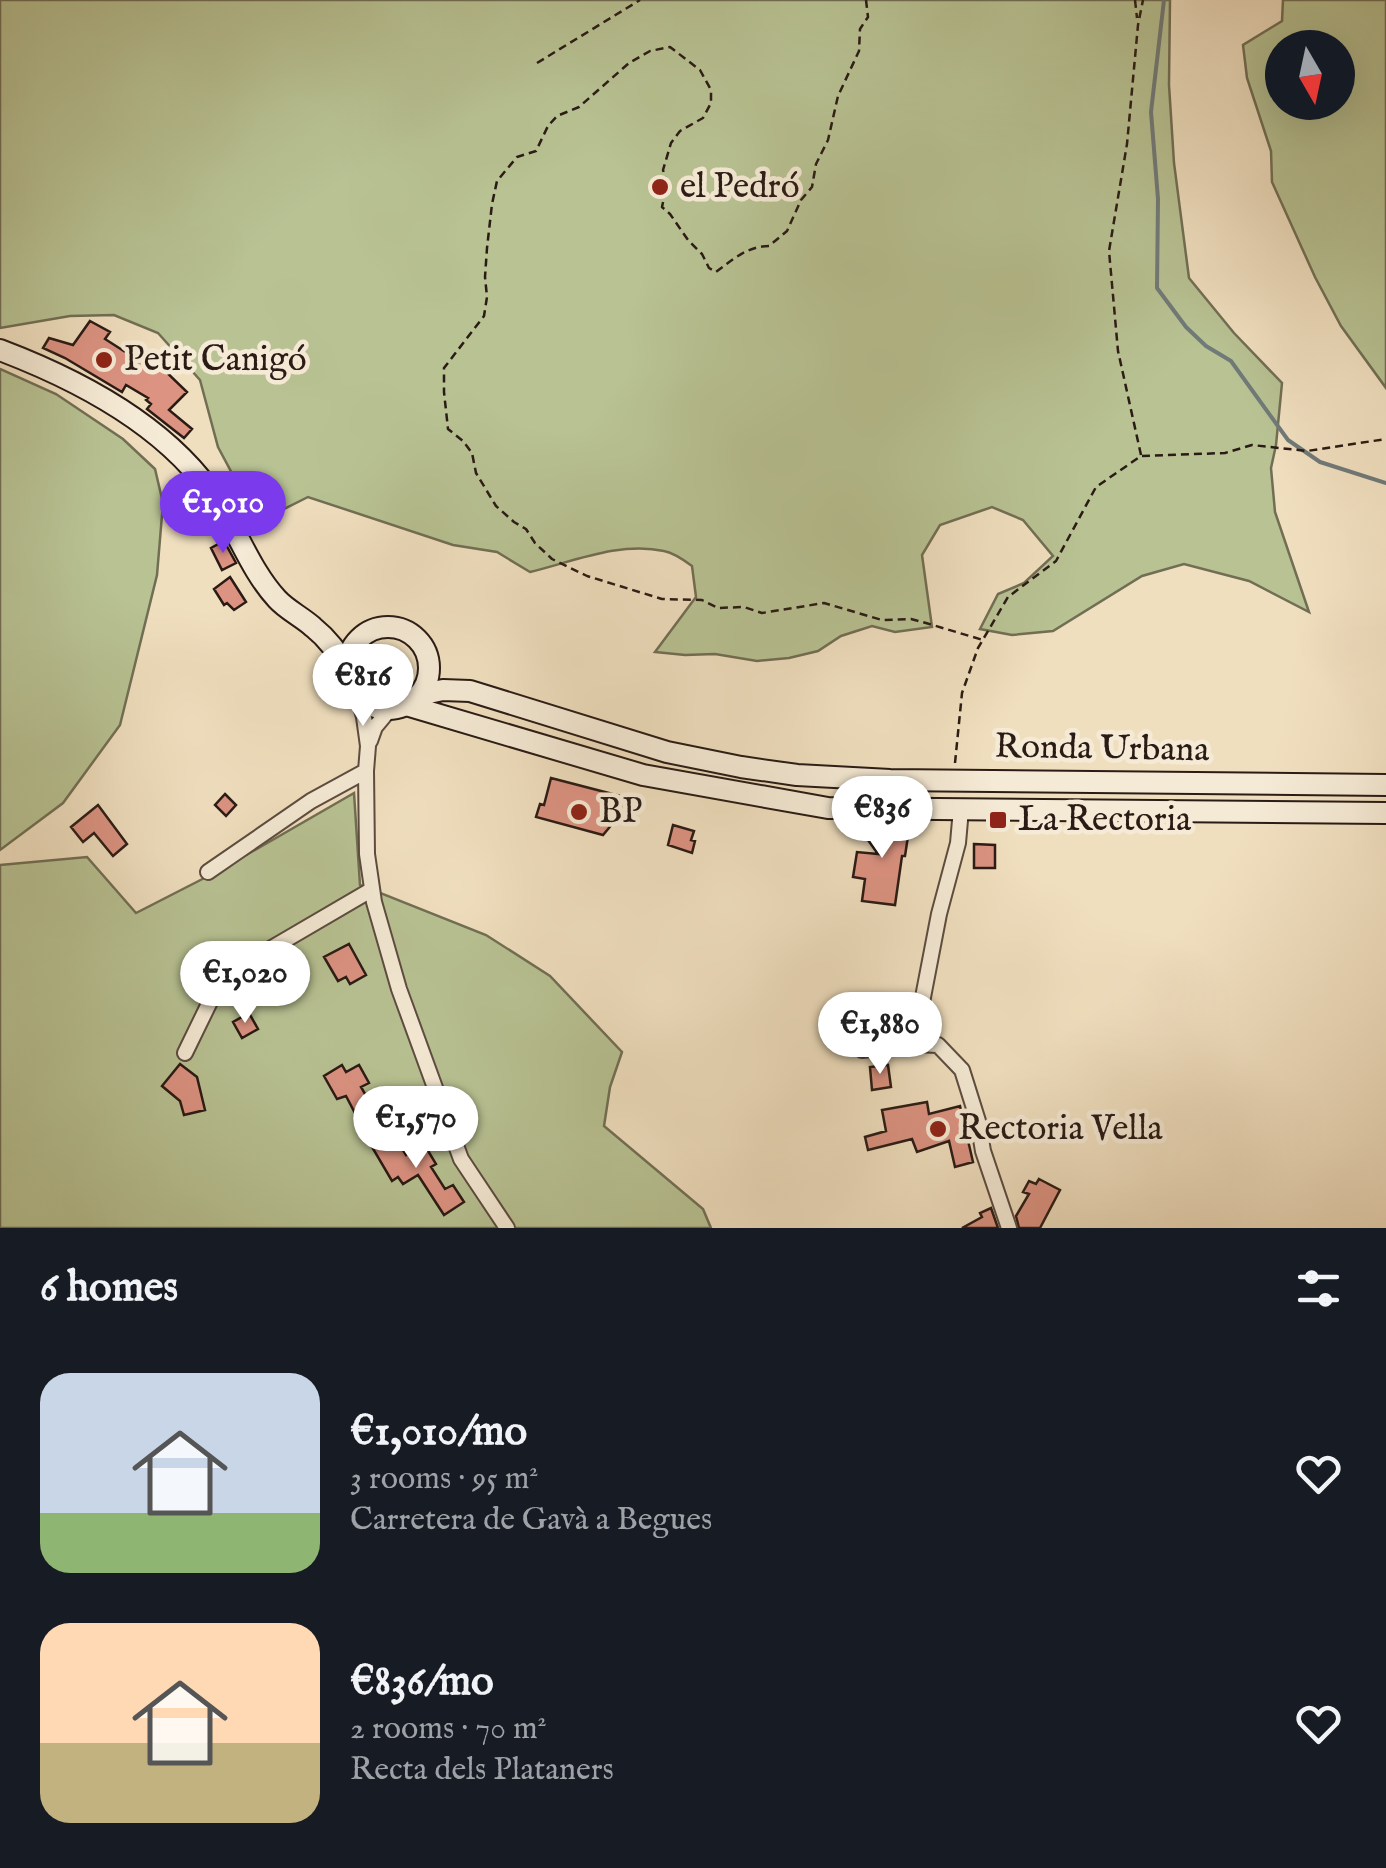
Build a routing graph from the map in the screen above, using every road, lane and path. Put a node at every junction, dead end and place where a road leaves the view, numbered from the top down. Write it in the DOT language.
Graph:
graph roads {
  1 [pos="640,0"];
  2 [pos="866,0"];
  3 [pos="1136,0"];
  4 [pos="1143,0"];
  5 [pos="1138,25"];
  6 [pos="536,62"];
  7 [pos="0,350"];
  8 [pos="1386,439"];
  9 [pos="1141,456"];
  10 [pos="311,625"];
  11 [pos="364,634"];
  12 [pos="983,640"];
  13 [pos="429,660"];
  14 [pos="347,668"];
  15 [pos="470,690"];
  16 [pos="358,696"];
  17 [pos="405,703"];
  18 [pos="368,746"];
  19 [pos="366,772"];
  20 [pos="954,781"];
  21 [pos="1386,785"];
  22 [pos="961,809"];
  23 [pos="1386,813"];
  24 [pos="208,872"];
  25 [pos="371,890"];
  26 [pos="914,1044"];
  27 [pos="862,1050"];
  28 [pos="186,1053"];
  29 [pos="508,1228"];
  30 [pos="1009,1228"];
  1 -- 6 [label="path"];
  2 -- 12 [label="path"];
  3 -- 5 [label="path"];
  4 -- 5 [label="path"];
  5 -- 9 [label="path"];
  7 -- 10 [label="main road"];
  8 -- 9 [label="path"];
  9 -- 12 [label="path"];
  10 -- 11 [label="main road"];
  10 -- 14 [label="main road"];
  11 -- 13 [label="main road, Ronda Urbana"];
  11 -- 14 [label="main road"];
  12 -- 20 [label="path"];
  13 -- 15 [label="main road, Ronda Urbana"];
  13 -- 17 [label="main road"];
  14 -- 16 [label="main road"];
  15 -- 17 [label="main road, Ronda Urbana"];
  15 -- 20 [label="main road, Ronda Urbana"];
  16 -- 17 [label="main road, Ronda Urbana"];
  16 -- 18 [label="street"];
  17 -- 18 [label="street"];
  17 -- 22 [label="main road"];
  18 -- 19 [label="street"];
  19 -- 24 [label="street"];
  19 -- 25 [label="street"];
  20 -- 21 [label="main road, Ronda Urbana"];
  22 -- 23 [label="main road"];
  22 -- 26 [label="street"];
  25 -- 28 [label="street"];
  25 -- 29 [label="street"];
  26 -- 27 [label="street"];
  26 -- 30 [label="street"];
}
